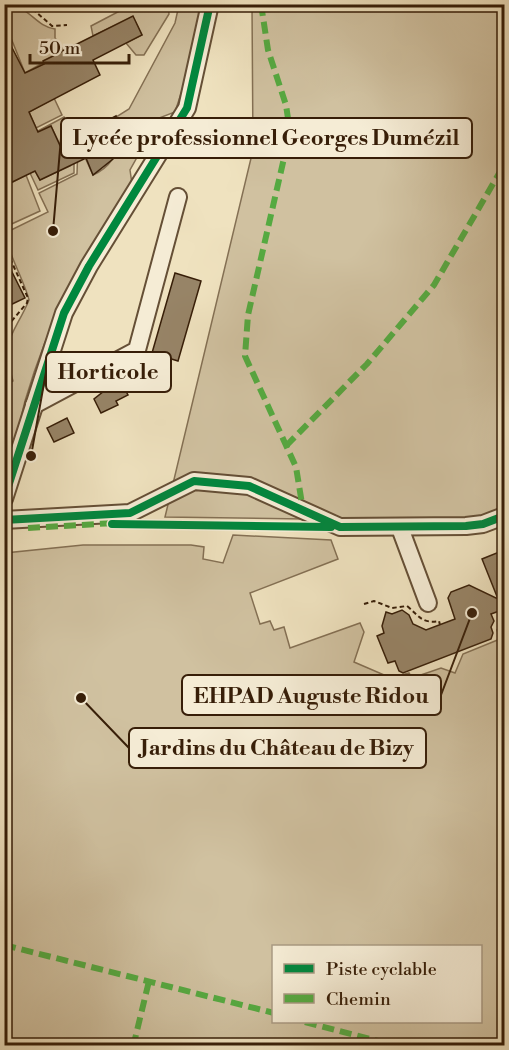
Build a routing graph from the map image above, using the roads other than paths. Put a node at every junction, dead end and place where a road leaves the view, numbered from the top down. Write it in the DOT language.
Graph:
graph roads {
  1 [pos="210,4"];
  2 [pos="178,197"];
  3 [pos="34,405"];
  4 [pos="4,499"];
  5 [pos="504,516"];
  6 [pos="4,520"];
  7 [pos="400,528"];
  8 [pos="428,603"];
  1 -- 3 [label="street"];
  2 -- 3 [label="street"];
  3 -- 4 [label="street"];
  5 -- 7 [label="street"];
  6 -- 7 [label="street"];
  7 -- 8 [label="street"];
}
